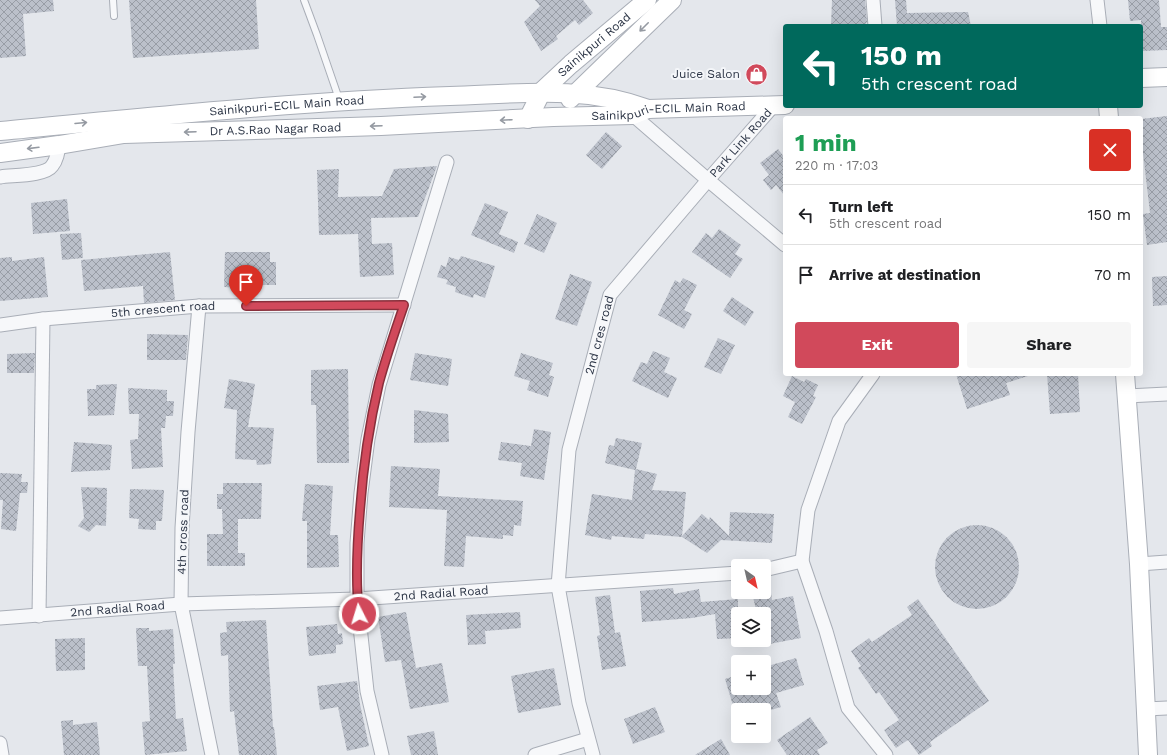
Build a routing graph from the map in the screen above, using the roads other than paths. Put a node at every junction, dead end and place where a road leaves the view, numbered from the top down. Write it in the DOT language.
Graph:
graph roads {
  1 [pos="113,0"];
  2 [pos="304,0"];
  3 [pos="672,0"];
  4 [pos="873,0"];
  5 [pos="1097,0"];
  6 [pos="641,2"];
  7 [pos="114,16"];
  8 [pos="875,24"];
  9 [pos="1100,24"];
  10 [pos="605,65"];
  11 [pos="1167,77"];
  12 [pos="1143,78"];
  13 [pos="542,91"];
  14 [pos="575,94"];
  15 [pos="339,101"];
  16 [pos="780,105"];
  17 [pos="637,109"];
  18 [pos="553,117"];
  19 [pos="528,119"];
  20 [pos="0,130"];
  21 [pos="59,145"];
  22 [pos="0,153"];
  23 [pos="447,162"];
  24 [pos="0,177"];
  25 [pos="708,180"];
  26 [pos="783,243"];
  27 [pos="404,305"];
  28 [pos="199,306"];
  29 [pos="43,319"];
  30 [pos="0,325"];
  31 [pos="872,376"];
  32 [pos="1125,376"];
  33 [pos="1167,394"];
  34 [pos="1127,396"];
  35 [pos="802,561"];
  36 [pos="1167,562"];
  37 [pos="1139,564"];
  38 [pos="771,568"];
  39 [pos="731,574"];
  40 [pos="558,586"];
  41 [pos="357,599"];
  42 [pos="181,604"];
  43 [pos="39,616"];
  44 [pos="0,618"];
  45 [pos="1167,708"];
  46 [pos="1146,709"];
  47 [pos="588,739"];
  48 [pos="0,743"];
  49 [pos="2,755"];
  50 [pos="212,755"];
  51 [pos="382,755"];
  52 [pos="535,755"];
  53 [pos="593,755"];
  54 [pos="886,755"];
  55 [pos="1148,755"];
  1 -- 7 [label="lane"];
  2 -- 15 [label="lane"];
  3 -- 10 [label="main road, Sainikpuri Road, one-way"];
  4 -- 8 [label="street"];
  5 -- 9 [label="street"];
  6 -- 13 [label="main road, Sainikpuri Road"];
  10 -- 14 [label="main road, Sainikpuri Road"];
  10 -- 17 [label="main road"];
  11 -- 12 [label="main road"];
  13 -- 14 [label="main road, Sainikpuri-ECIL Main Road"];
  15 -- 13 [label="main road, Sainikpuri-ECIL Main Road, one-way"];
  13 -- 19 [label="main road"];
  14 -- 17 [label="main road, Sainikpuri-ECIL Main Road"];
  14 -- 18 [label="main road, Sainikpuri Road"];
  20 -- 15 [label="main road, Sainikpuri-ECIL Main Road, one-way"];
  16 -- 17 [label="main road, Sainikpuri-ECIL Main Road"];
  16 -- 25 [label="street, Park Link Road"];
  17 -- 18 [label="main road, Sainikpuri-ECIL Main Road"];
  17 -- 25 [label="street"];
  18 -- 19 [label="main road, Dr A.S.Rao Nagar Road"];
  19 -- 21 [label="main road, Dr A.S.Rao Nagar Road, one-way"];
  21 -- 22 [label="main road, Dr A.S.Rao Nagar Road, one-way"];
  21 -- 24 [label="street"];
  23 -- 27 [label="street"];
  25 -- 26 [label="street"];
  25 -- 40 [label="street, 2nd cres road"];
  27 -- 28 [label="street, 5th crescent road"];
  27 -- 41 [label="street"];
  28 -- 29 [label="street, 5th crescent road"];
  28 -- 42 [label="street, 4th cross road"];
  29 -- 30 [label="street, 5th crescent road"];
  29 -- 43 [label="street"];
  31 -- 35 [label="street"];
  32 -- 34 [label="main road"];
  33 -- 34 [label="street"];
  34 -- 37 [label="main road"];
  35 -- 38 [label="street"];
  35 -- 54 [label="street"];
  36 -- 37 [label="street"];
  37 -- 46 [label="main road"];
  39 -- 40 [label="street, 2nd Radial Road"];
  40 -- 41 [label="street, 2nd Radial Road"];
  40 -- 47 [label="street, 2nd cres road"];
  41 -- 42 [label="street, 2nd Radial Road"];
  41 -- 51 [label="street"];
  42 -- 43 [label="street, 2nd Radial Road"];
  42 -- 50 [label="street, 4th cross road"];
  43 -- 44 [label="street, 2nd Radial Road"];
  45 -- 46 [label="street"];
  46 -- 55 [label="main road"];
  47 -- 52 [label="street"];
  47 -- 53 [label="street, 2nd cres road"];
  48 -- 49 [label="street"];
}
